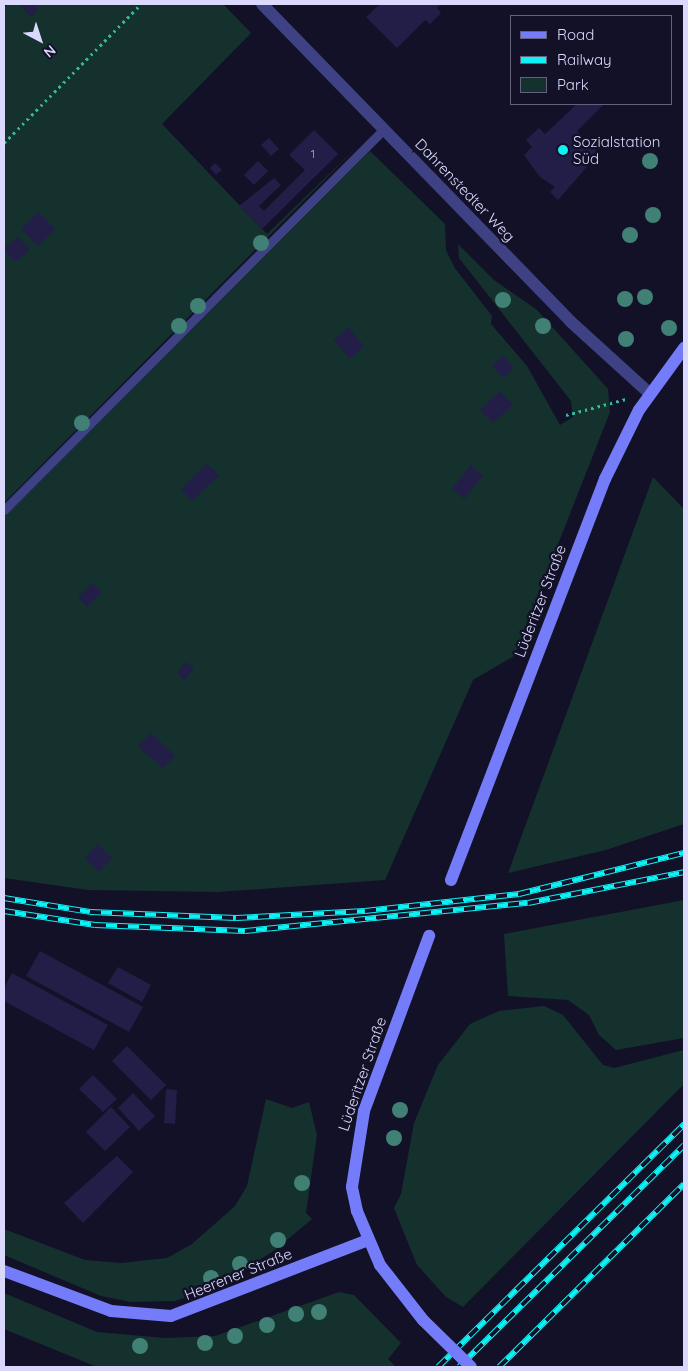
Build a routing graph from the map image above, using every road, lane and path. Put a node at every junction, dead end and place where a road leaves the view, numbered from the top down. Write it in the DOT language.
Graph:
graph roads {
  1 [pos="141,4"];
  2 [pos="262,4"];
  3 [pos="384,128"];
  4 [pos="4,143"];
  5 [pos="684,348"];
  6 [pos="649,393"];
  7 [pos="626,399"];
  8 [pos="566,415"];
  9 [pos="4,510"];
  10 [pos="451,880"];
  11 [pos="429,936"];
  12 [pos="368,1240"];
  13 [pos="4,1271"];
  14 [pos="471,1367"];
  1 -- 4 [label="path"];
  2 -- 3 [label="street, Dahrenstedter Weg"];
  3 -- 6 [label="street, Dahrenstedter Weg"];
  3 -- 9 [label="lane"];
  5 -- 6 [label="main road, Lüderitzer Straße"];
  6 -- 10 [label="main road, Lüderitzer Straße"];
  7 -- 8 [label="path"];
  11 -- 12 [label="main road, Lüderitzer Straße"];
  12 -- 13 [label="main road, Heerener Straße"];
  12 -- 14 [label="main road, Lüderitzer Straße, bridge"];
}
